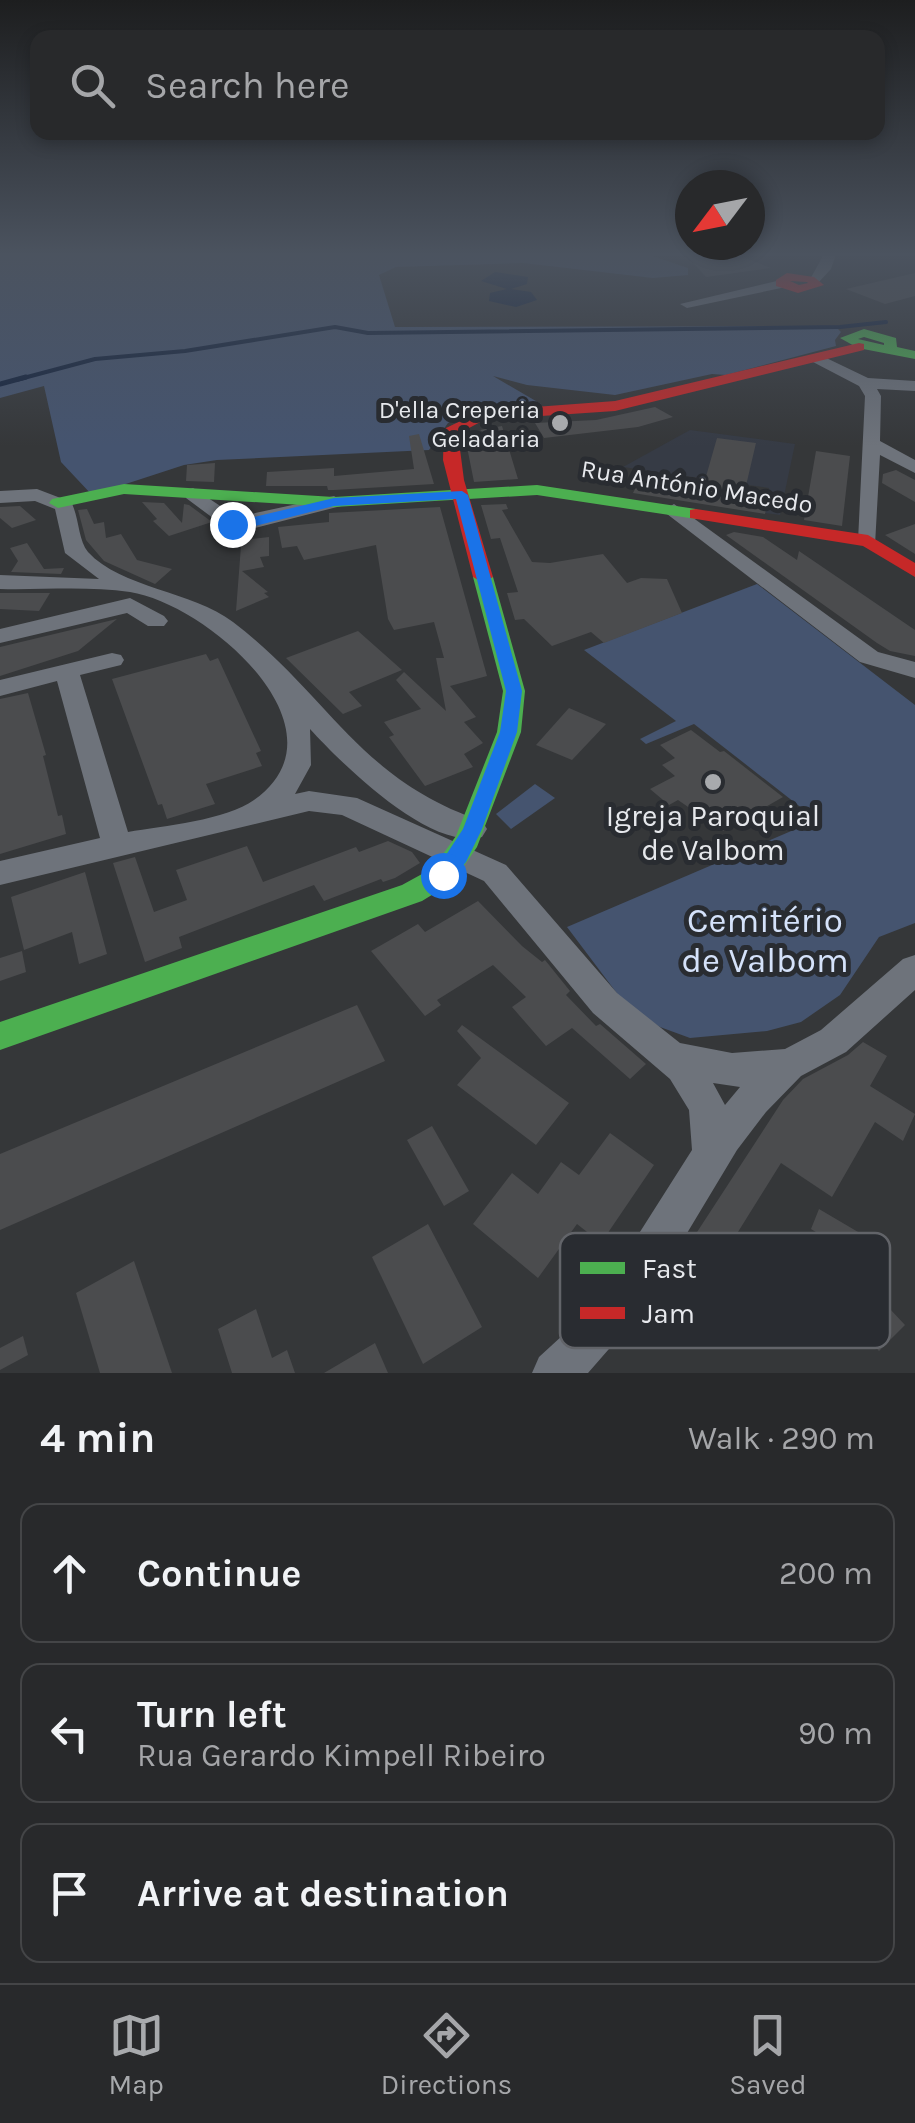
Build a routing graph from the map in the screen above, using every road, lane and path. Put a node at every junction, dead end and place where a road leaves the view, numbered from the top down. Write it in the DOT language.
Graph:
graph roads {
  1 [pos="837,318"];
  2 [pos="846,326"];
  3 [pos="915,355"];
  4 [pos="818,359"];
  5 [pos="866,384"];
  6 [pos="915,386"];
  7 [pos="873,444"];
  8 [pos="915,467"];
  9 [pos="462,495"];
  10 [pos="0,496"];
  11 [pos="58,503"];
  12 [pos="674,510"];
  13 [pos="868,540"];
  14 [pos="915,571"];
  15 [pos="0,582"];
  16 [pos="134,586"];
  17 [pos="156,621"];
  18 [pos="0,636"];
  19 [pos="112,660"];
  20 [pos="915,670"];
  21 [pos="67,672"];
  22 [pos="279,682"];
  23 [pos="0,688"];
  24 [pos="262,810"];
  25 [pos="466,843"];
  26 [pos="117,844"];
  27 [pos="0,873"];
  28 [pos="915,969"];
  29 [pos="0,1036"];
  30 [pos="670,1056"];
  31 [pos="788,1066"];
  32 [pos="712,1155"];
  33 [pos="663,1233"];
  34 [pos="587,1348"];
  35 [pos="556,1373"];
  1 -- 2 [label="street"];
  2 -- 3 [label="street"];
  2 -- 4 [label="street"];
  4 -- 5 [label="street"];
  4 -- 9 [label="street"];
  5 -- 6 [label="street"];
  5 -- 7 [label="street"];
  7 -- 8 [label="street"];
  7 -- 13 [label="street"];
  9 -- 11 [label="street, Rua António Macedo"];
  9 -- 12 [label="street, Rua António Macedo"];
  9 -- 25 [label="street"];
  10 -- 11 [label="street"];
  11 -- 16 [label="street"];
  12 -- 13 [label="street, Rua António Macedo"];
  12 -- 20 [label="street"];
  13 -- 14 [label="street, Rua António Macedo"];
  15 -- 16 [label="street"];
  16 -- 22 [label="street"];
  17 -- 18 [label="street"];
  19 -- 21 [label="street"];
  21 -- 23 [label="street"];
  21 -- 26 [label="street"];
  22 -- 24 [label="street"];
  22 -- 25 [label="street"];
  24 -- 25 [label="street"];
  24 -- 26 [label="street"];
  25 -- 29 [label="street"];
  25 -- 30 [label="street"];
  26 -- 27 [label="street"];
  28 -- 31 [label="street"];
  30 -- 31 [label="street"];
  30 -- 32 [label="street"];
  31 -- 32 [label="street"];
  32 -- 33 [label="street"];
  34 -- 35 [label="street"];
}
